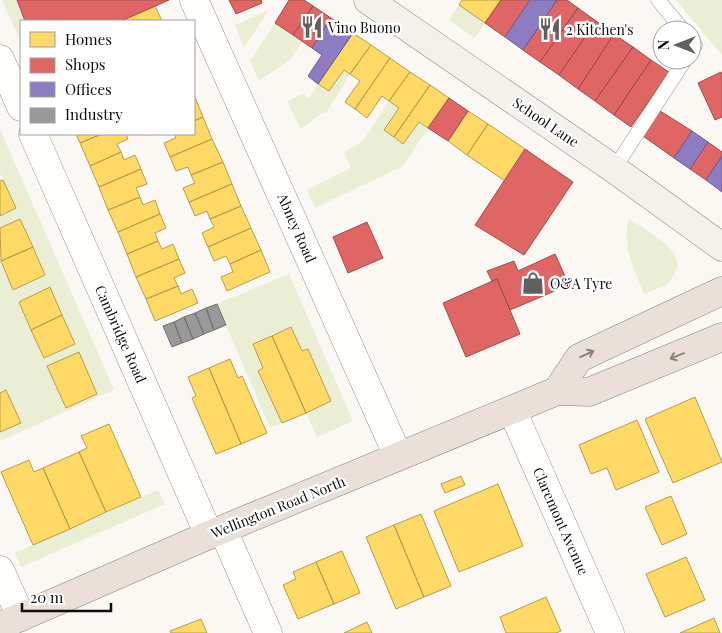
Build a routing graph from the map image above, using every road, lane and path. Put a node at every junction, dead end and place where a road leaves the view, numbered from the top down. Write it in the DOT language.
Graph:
graph roads {
  1 [pos="194,0"];
  2 [pos="368,0"];
  3 [pos="658,0"];
  4 [pos="675,20"];
  5 [pos="0,59"];
  6 [pos="678,70"];
  7 [pos="20,105"];
  8 [pos="33,135"];
  9 [pos="614,168"];
  10 [pos="722,247"];
  11 [pos="722,291"];
  12 [pos="722,337"];
  13 [pos="557,391"];
  14 [pos="512,410"];
  15 [pos="398,456"];
  16 [pos="216,533"];
  17 [pos="0,570"];
  18 [pos="10,621"];
  19 [pos="268,633"];
  20 [pos="610,633"];
  1 -- 15 [label="street, Abney Road"];
  2 -- 9 [label="main road, School Lane"];
  3 -- 4 [label="lane"];
  5 -- 7 [label="street"];
  6 -- 9 [label="lane"];
  8 -- 16 [label="street, Cambridge Road"];
  9 -- 10 [label="main road, School Lane"];
  13 -- 11 [label="highway, one-way"];
  12 -- 13 [label="highway, Wellington Road North, one-way"];
  13 -- 14 [label="highway, Wellington Road North"];
  14 -- 15 [label="highway, Wellington Road North"];
  14 -- 20 [label="street, Claremont Avenue"];
  15 -- 16 [label="highway, Wellington Road North"];
  16 -- 18 [label="highway, Wellington Road North"];
  16 -- 19 [label="street, Cambridge Road"];
  17 -- 18 [label="street"];
}
